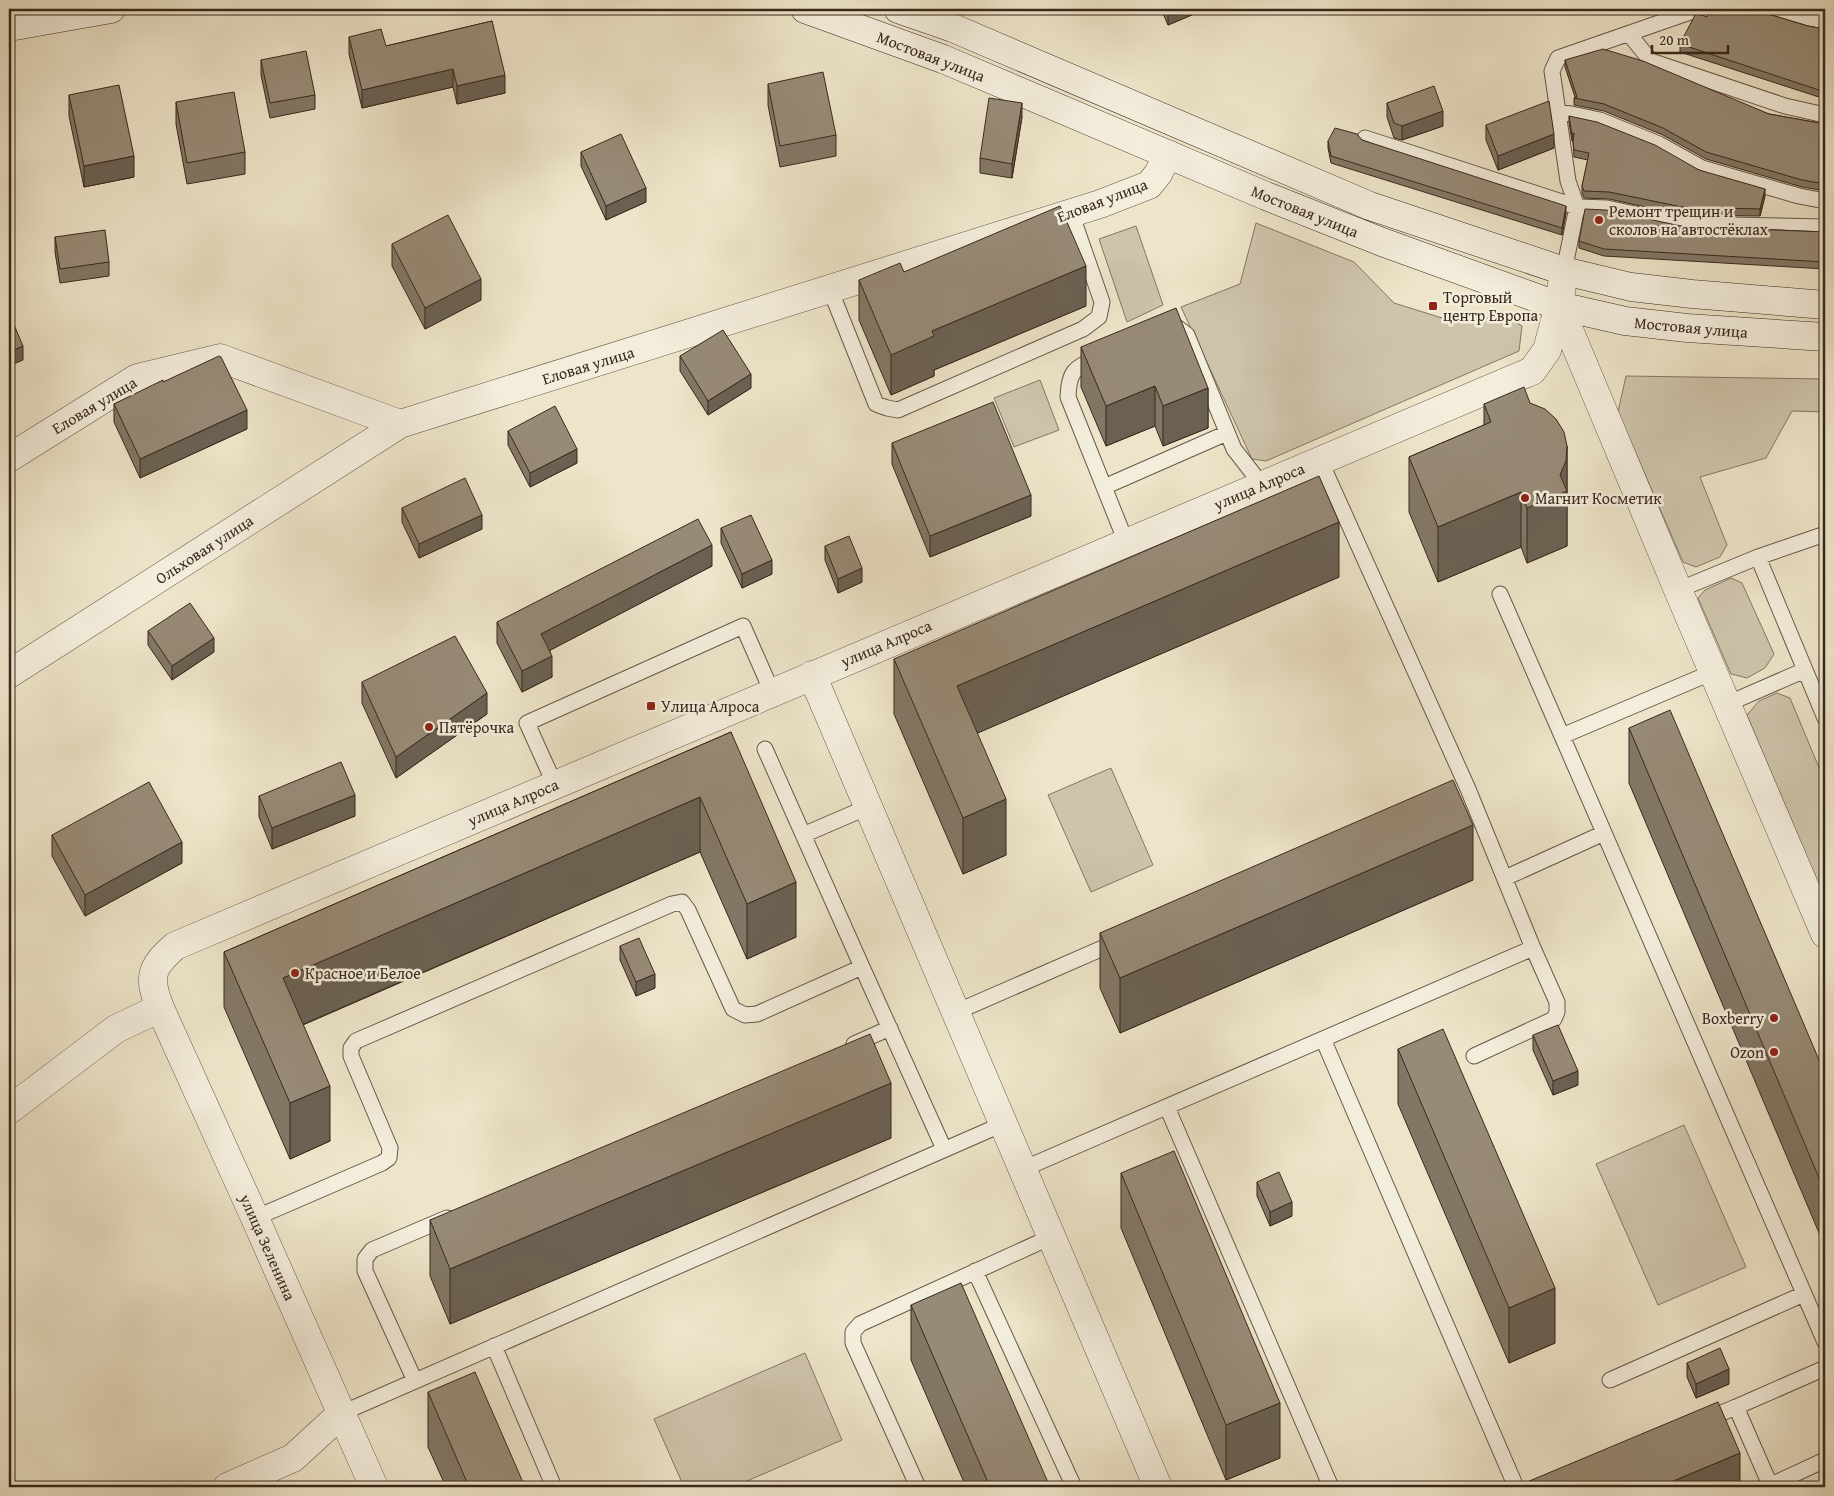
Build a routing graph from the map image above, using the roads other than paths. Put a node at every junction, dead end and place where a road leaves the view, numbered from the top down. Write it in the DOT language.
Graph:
graph roads {
  1 [pos="111,9"];
  2 [pos="805,9"];
  3 [pos="898,9"];
  4 [pos="1699,9"];
  5 [pos="1761,9"];
  6 [pos="1816,9"];
  7 [pos="1810,24"];
  8 [pos="9,27"];
  9 [pos="1825,28"];
  10 [pos="1629,34"];
  11 [pos="1557,111"];
  12 [pos="1825,115"];
  13 [pos="1365,138"];
  14 [pos="1168,154"];
  15 [pos="1825,201"];
  16 [pos="1577,207"];
  17 [pos="1071,213"];
  18 [pos="1825,227"];
  19 [pos="1564,271"];
  20 [pos="830,289"];
  21 [pos="1825,305"];
  22 [pos="1559,306"];
  23 [pos="1156,333"];
  24 [pos="1825,337"];
  25 [pos="1113,352"];
  26 [pos="400,424"];
  27 [pos="1227,433"];
  28 [pos="9,458"];
  29 [pos="1320,460"];
  30 [pos="1262,485"];
  31 [pos="1104,487"];
  32 [pos="1825,534"];
  33 [pos="1126,542"];
  34 [pos="1758,557"];
  35 [pos="1678,590"];
  36 [pos="1500,594"];
  37 [pos="1805,670"];
  38 [pos="1713,672"];
  39 [pos="9,674"];
  40 [pos="812,675"];
  41 [pos="772,692"];
  42 [pos="1727,704"];
  43 [pos="1825,718"];
  44 [pos="1562,736"];
  45 [pos="764,749"];
  46 [pos="555,784"];
  47 [pos="1468,789"];
  48 [pos="1451,796"];
  49 [pos="868,807"];
  50 [pos="1604,833"];
  51 [pos="803,835"];
  52 [pos="1504,878"];
  53 [pos="1825,934"];
  54 [pos="1133,935"];
  55 [pos="175,946"];
  56 [pos="1533,948"];
  57 [pos="862,966"];
  58 [pos="160,1008"];
  59 [pos="956,1012"];
  60 [pos="890,1028"];
  61 [pos="1323,1039"];
  62 [pos="844,1048"];
  63 [pos="1474,1056"];
  64 [pos="1167,1107"];
  65 [pos="9,1110"];
  66 [pos="1003,1124"];
  67 [pos="944,1149"];
  68 [pos="1023,1169"];
  69 [pos="463,1211"];
  70 [pos="255,1218"];
  71 [pos="1051,1237"];
  72 [pos="975,1271"];
  73 [pos="1804,1294"];
  74 [pos="1825,1342"];
  75 [pos="494,1346"];
  76 [pos="1825,1368"];
  77 [pos="1610,1380"];
  78 [pos="415,1381"];
  79 [pos="1736,1407"];
  80 [pos="342,1413"];
  81 [pos="1692,1426"];
  82 [pos="1825,1460"];
  83 [pos="1771,1486"];
  84 [pos="226,1487"];
  85 [pos="374,1487"];
  86 [pos="554,1487"];
  87 [pos="918,1487"];
  88 [pos="1074,1487"];
  89 [pos="1158,1487"];
  90 [pos="1331,1487"];
  91 [pos="1516,1487"];
  1 -- 8 [label="street"];
  2 -- 14 [label="street, Мостовая улица"];
  3 -- 19 [label="street, Мостовая улица"];
  4 -- 10 [label="lane"];
  5 -- 7 [label="lane"];
  6 -- 7 [label="lane"];
  7 -- 9 [label="lane"];
  10 -- 11 [label="lane"];
  10 -- 12 [label="lane"];
  11 -- 15 [label="lane"];
  11 -- 16 [label="lane"];
  13 -- 16 [label="lane"];
  14 -- 17 [label="street, Еловая улица"];
  14 -- 22 [label="street, Мостовая улица"];
  16 -- 18 [label="lane"];
  16 -- 19 [label="lane"];
  17 -- 20 [label="street, Еловая улица"];
  17 -- 20 [label="lane"];
  19 -- 21 [label="street, Мостовая улица"];
  19 -- 22 [label="street, улица Алроса"];
  20 -- 26 [label="street, Еловая улица"];
  22 -- 24 [label="street, Мостовая улица"];
  22 -- 29 [label="street, улица Алроса"];
  22 -- 35 [label="street"];
  23 -- 27 [label="lane"];
  25 -- 31 [label="lane"];
  26 -- 28 [label="street, Еловая улица"];
  26 -- 39 [label="street, Ольховая улица"];
  27 -- 30 [label="lane"];
  27 -- 31 [label="lane"];
  29 -- 30 [label="street, улица Алроса"];
  29 -- 47 [label="lane"];
  30 -- 33 [label="street, улица Алроса"];
  31 -- 33 [label="lane"];
  32 -- 34 [label="lane"];
  33 -- 40 [label="street, улица Алроса"];
  34 -- 35 [label="lane"];
  34 -- 37 [label="lane"];
  35 -- 38 [label="street"];
  36 -- 44 [label="lane"];
  37 -- 42 [label="lane"];
  37 -- 43 [label="lane"];
  38 -- 42 [label="street"];
  38 -- 44 [label="lane"];
  40 -- 41 [label="street, улица Алроса"];
  40 -- 49 [label="street"];
  41 -- 46 [label="street, улица Алроса"];
  41 -- 46 [label="lane"];
  42 -- 53 [label="street"];
  44 -- 50 [label="lane"];
  45 -- 51 [label="lane"];
  46 -- 55 [label="street, улица Алроса"];
  47 -- 48 [label="lane"];
  47 -- 52 [label="lane"];
  49 -- 51 [label="lane"];
  49 -- 59 [label="street"];
  50 -- 52 [label="lane"];
  50 -- 73 [label="lane"];
  51 -- 57 [label="lane"];
  52 -- 56 [label="lane"];
  54 -- 59 [label="lane"];
  55 -- 58 [label="street, улица Зеленина"];
  56 -- 61 [label="lane"];
  56 -- 63 [label="lane"];
  57 -- 60 [label="lane"];
  57 -- 70 [label="lane"];
  58 -- 65 [label="street"];
  58 -- 70 [label="street, улица Зеленина"];
  59 -- 66 [label="street"];
  60 -- 62 [label="lane"];
  60 -- 67 [label="lane"];
  61 -- 64 [label="lane"];
  61 -- 91 [label="lane"];
  64 -- 68 [label="lane"];
  64 -- 90 [label="lane"];
  66 -- 67 [label="lane"];
  66 -- 68 [label="street"];
  67 -- 75 [label="lane"];
  68 -- 71 [label="street"];
  69 -- 78 [label="lane"];
  70 -- 80 [label="street, улица Зеленина"];
  71 -- 72 [label="lane"];
  71 -- 89 [label="street"];
  72 -- 87 [label="lane"];
  72 -- 88 [label="lane"];
  73 -- 74 [label="lane"];
  73 -- 77 [label="lane"];
  75 -- 78 [label="lane"];
  75 -- 86 [label="lane"];
  76 -- 79 [label="lane"];
  78 -- 80 [label="lane"];
  79 -- 81 [label="lane"];
  79 -- 83 [label="lane"];
  80 -- 84 [label="street"];
  80 -- 85 [label="street, улица Зеленина"];
  82 -- 83 [label="lane"];
}
